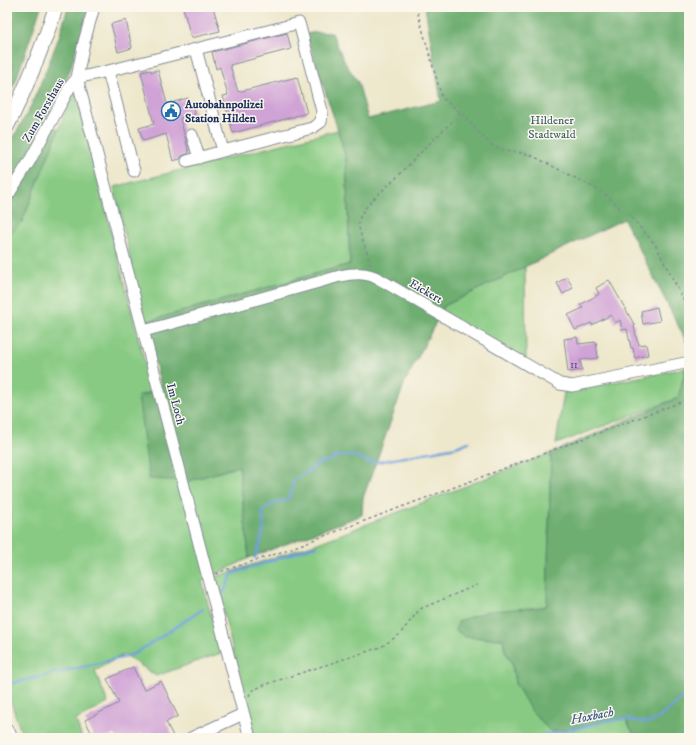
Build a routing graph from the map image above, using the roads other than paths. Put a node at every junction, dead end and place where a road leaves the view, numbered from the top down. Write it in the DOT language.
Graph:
graph roads {
  1 [pos="56,7"];
  2 [pos="94,7"];
  3 [pos="196,50"];
  4 [pos="108,71"];
  5 [pos="78,78"];
  6 [pos="7,126"];
  7 [pos="192,135"];
  8 [pos="223,152"];
  9 [pos="199,158"];
  10 [pos="187,161"];
  11 [pos="134,171"];
  12 [pos="7,197"];
  13 [pos="144,331"];
  14 [pos="685,363"];
  15 [pos="243,714"];
  16 [pos="7,733"];
  17 [pos="9,738"];
  18 [pos="191,738"];
  19 [pos="250,738"];
  1 -- 6 [label="main road"];
  2 -- 5 [label="street, Zum Forsthaus"];
  3 -- 4 [label="street"];
  3 -- 8 [label="street"];
  3 -- 8 [label="street"];
  4 -- 5 [label="street"];
  4 -- 11 [label="street"];
  5 -- 12 [label="street, Zum Forsthaus"];
  5 -- 13 [label="street, Im Loch"];
  7 -- 9 [label="street"];
  8 -- 9 [label="street"];
  9 -- 10 [label="street"];
  13 -- 14 [label="street, Eickert"];
  13 -- 15 [label="street, Im Loch"];
  15 -- 18 [label="street"];
  15 -- 19 [label="street, Im Loch"];
  16 -- 17 [label="highway"];
}
